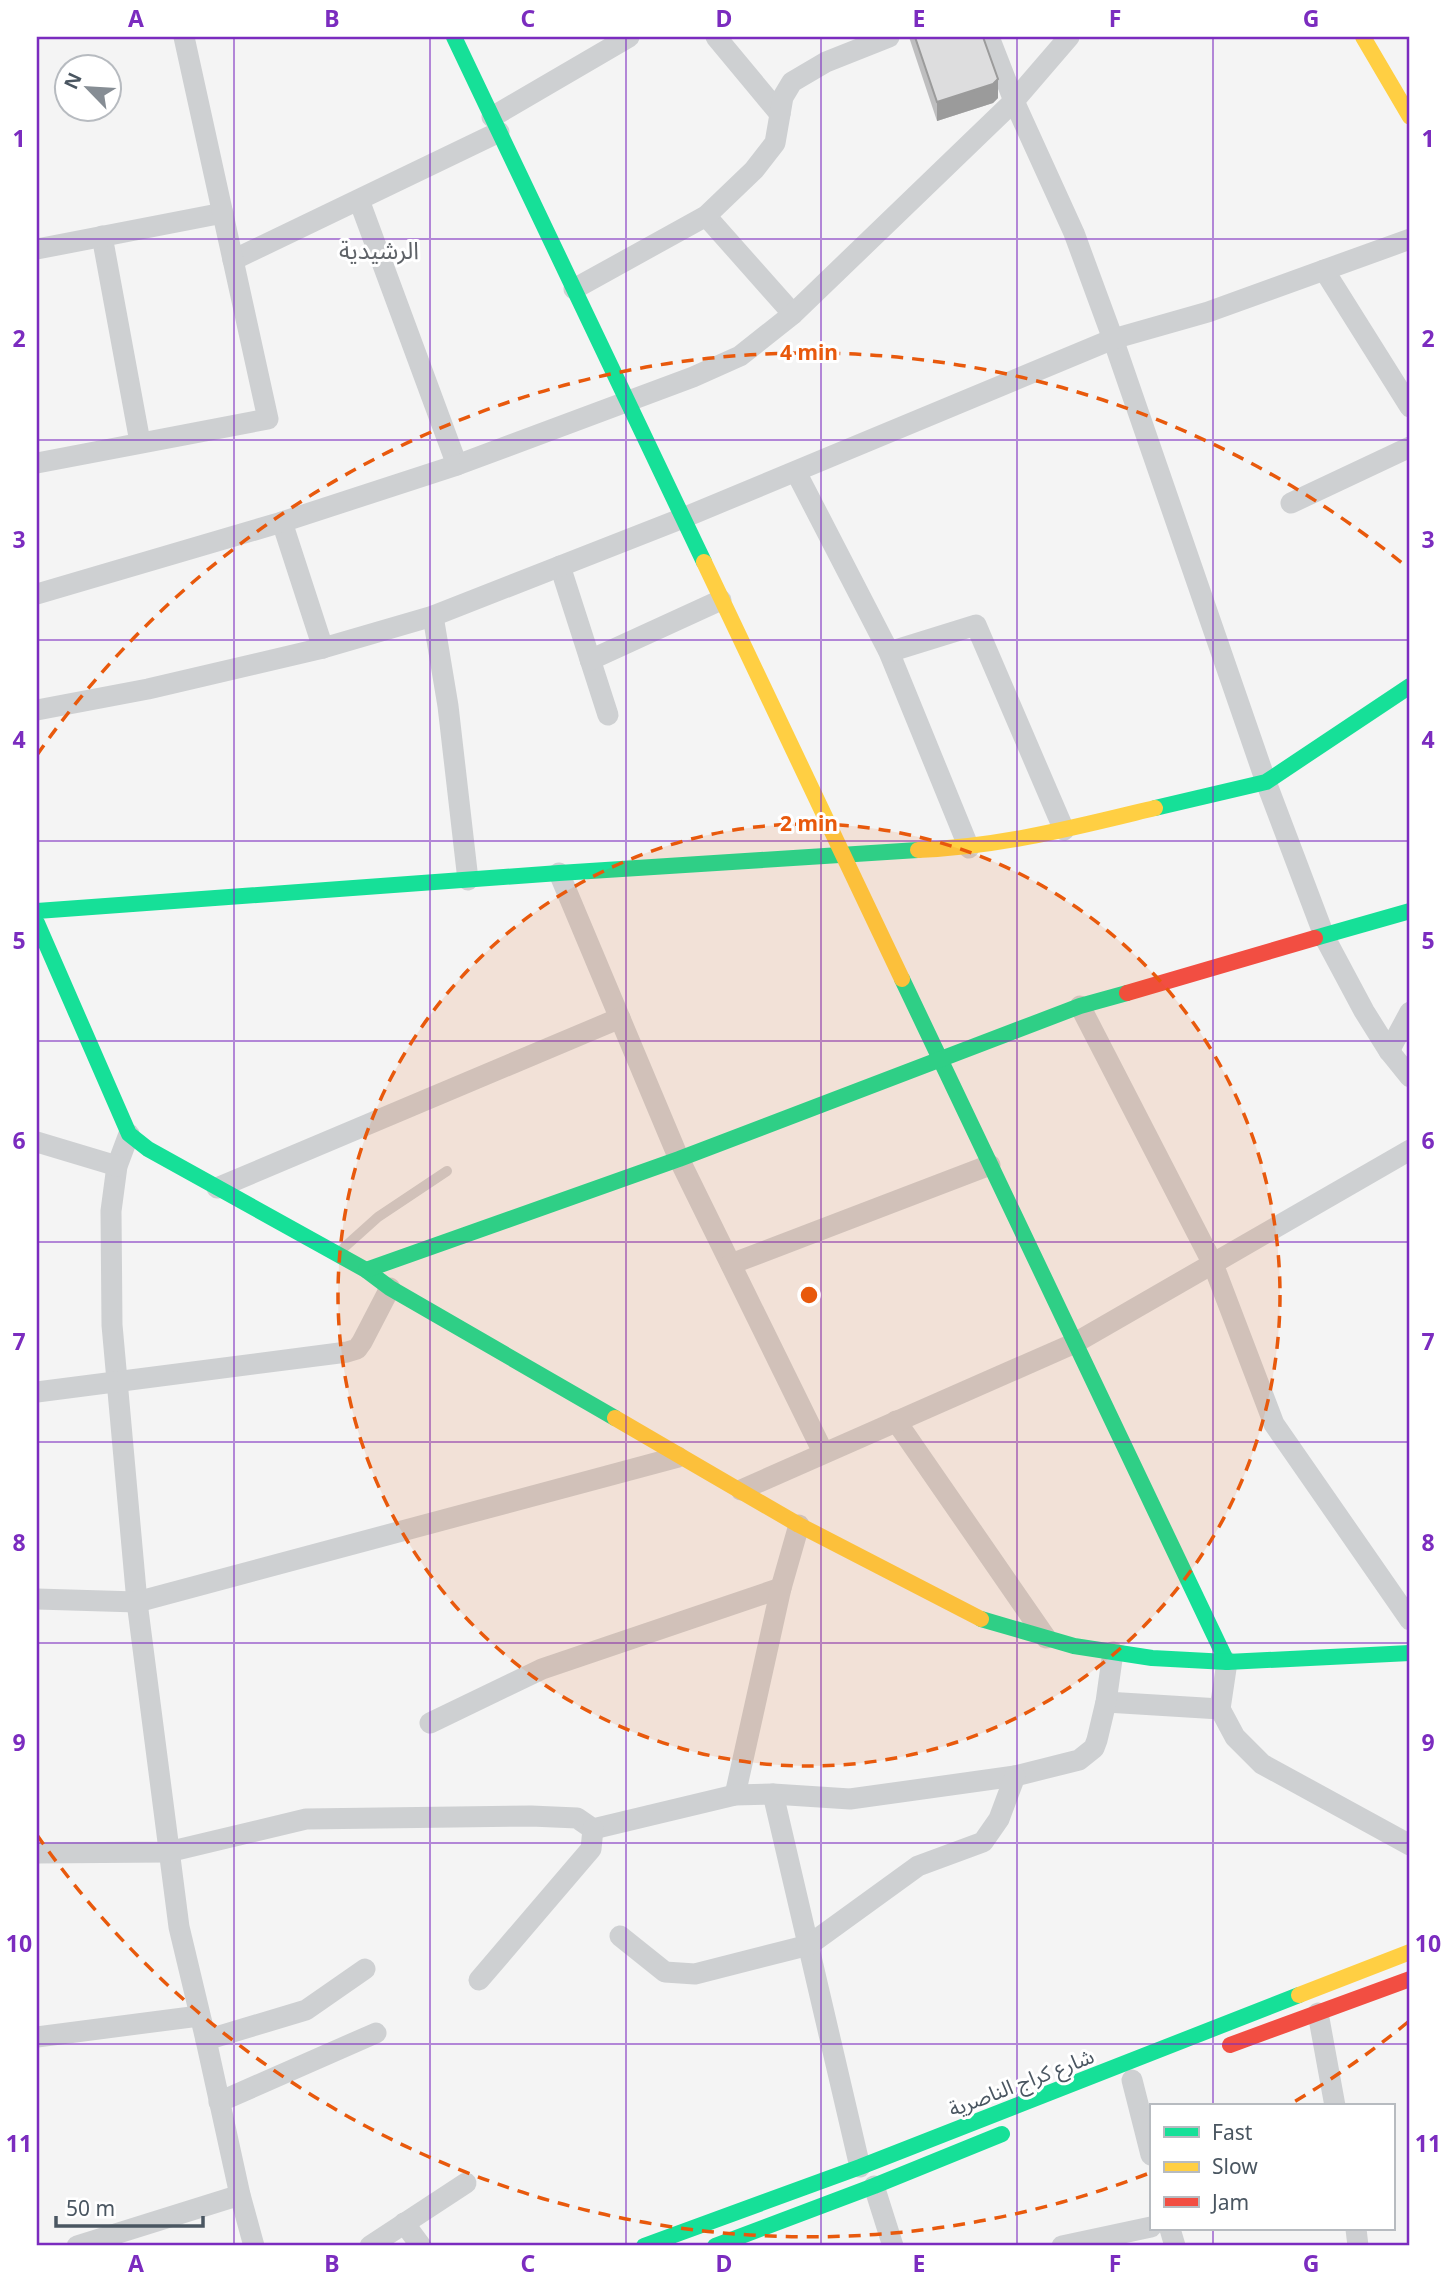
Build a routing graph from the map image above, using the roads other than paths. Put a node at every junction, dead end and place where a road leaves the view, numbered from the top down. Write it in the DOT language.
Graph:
graph roads {
  1 [pos="184,37"];
  2 [pos="454,37"];
  3 [pos="629,37"];
  4 [pos="716,37"];
  5 [pos="890,37"];
  6 [pos="989,37"];
  7 [pos="1069,37"];
  8 [pos="1363,37"];
  9 [pos="1014,101"];
  10 [pos="780,114"];
  11 [pos="1410,117"];
  12 [pos="495,125"];
  13 [pos="359,200"];
  14 [pos="223,212"];
  15 [pos="706,216"];
  16 [pos="102,236"];
  17 [pos="1410,239"];
  18 [pos="37,249"];
  19 [pos="233,260"];
  20 [pos="1324,270"];
  21 [pos="574,289"];
  22 [pos="793,314"];
  23 [pos="1113,339"];
  24 [pos="628,402"];
  25 [pos="1410,407"];
  26 [pos="140,442"];
  27 [pos="1410,447"];
  28 [pos="37,463"];
  29 [pos="457,465"];
  30 [pos="796,472"];
  31 [pos="1291,503"];
  32 [pos="683,518"];
  33 [pos="282,522"];
  34 [pos="559,566"];
  35 [pos="37,594"];
  36 [pos="722,600"];
  37 [pos="433,616"];
  38 [pos="323,648"];
  39 [pos="889,652"];
  40 [pos="590,660"];
  41 [pos="1410,686"];
  42 [pos="37,710"];
  43 [pos="608,715"];
  44 [pos="1266,782"];
  45 [pos="1064,830"];
  46 [pos="969,848"];
  47 [pos="843,854"];
  48 [pos="559,873"];
  49 [pos="468,880"];
  50 [pos="37,911"];
  51 [pos="1410,911"];
  52 [pos="37,923"];
  53 [pos="1325,938"];
  54 [pos="1080,1006"];
  55 [pos="1410,1012"];
  56 [pos="620,1018"];
  57 [pos="1389,1051"];
  58 [pos="940,1058"];
  59 [pos="1410,1077"];
  60 [pos="129,1134"];
  61 [pos="37,1142"];
  62 [pos="1410,1150"];
  63 [pos="679,1159"];
  64 [pos="990,1165"];
  65 [pos="117,1166"];
  66 [pos="447,1171"];
  67 [pos="217,1188"];
  68 [pos="337,1254"];
  69 [pos="731,1264"];
  70 [pos="1213,1264"];
  71 [pos="366,1270"];
  72 [pos="390,1288"];
  73 [pos="1075,1343"];
  74 [pos="117,1381"];
  75 [pos="37,1392"];
  76 [pos="895,1421"];
  77 [pos="823,1452"];
  78 [pos="678,1457"];
  79 [pos="741,1490"];
  80 [pos="799,1525"];
  81 [pos="781,1588"];
  82 [pos="37,1599"];
  83 [pos="137,1602"];
  84 [pos="1410,1620"];
  85 [pos="1046,1638"];
  86 [pos="1113,1652"];
  87 [pos="1410,1653"];
  88 [pos="1227,1662"];
  89 [pos="1106,1702"];
  90 [pos="1220,1709"];
  91 [pos="430,1723"];
  92 [pos="1014,1776"];
  93 [pos="773,1794"];
  94 [pos="735,1796"];
  95 [pos="593,1829"];
  96 [pos="1410,1845"];
  97 [pos="168,1852"];
  98 [pos="37,1853"];
  99 [pos="620,1936"];
  100 [pos="809,1945"];
  101 [pos="1410,1952"];
  102 [pos="365,1969"];
  103 [pos="1410,1979"];
  104 [pos="479,1980"];
  105 [pos="1318,2013"];
  106 [pos="199,2016"];
  107 [pos="376,2033"];
  108 [pos="37,2037"];
  109 [pos="206,2040"];
  110 [pos="1219,2049"];
  111 [pos="1132,2081"];
  112 [pos="219,2102"];
  113 [pos="1335,2104"];
  114 [pos="1016,2128"];
  115 [pos="1150,2151"];
  116 [pos="860,2167"];
  117 [pos="466,2183"];
  118 [pos="874,2186"];
  119 [pos="240,2195"];
  120 [pos="404,2223"];
  121 [pos="1150,2227"];
  122 [pos="77,2246"];
  123 [pos="254,2246"];
  124 [pos="370,2246"];
  125 [pos="421,2246"];
  126 [pos="644,2246"];
  127 [pos="715,2246"];
  128 [pos="894,2246"];
  129 [pos="1062,2246"];
  1 -- 14 [label="street"];
  2 -- 12 [label="street"];
  3 -- 12 [label="street"];
  4 -- 10 [label="street"];
  5 -- 10 [label="street"];
  6 -- 9 [label="street"];
  7 -- 9 [label="street"];
  8 -- 11 [label="street"];
  9 -- 22 [label="street"];
  9 -- 23 [label="street"];
  10 -- 15 [label="street"];
  12 -- 13 [label="street"];
  12 -- 21 [label="street"];
  13 -- 19 [label="street"];
  13 -- 29 [label="street"];
  14 -- 16 [label="street"];
  14 -- 19 [label="street"];
  15 -- 21 [label="street"];
  15 -- 22 [label="street"];
  16 -- 18 [label="street"];
  16 -- 26 [label="street"];
  17 -- 20 [label="street"];
  19 -- 26 [label="street"];
  20 -- 23 [label="street"];
  20 -- 25 [label="street"];
  21 -- 24 [label="street"];
  22 -- 24 [label="street"];
  23 -- 30 [label="street"];
  23 -- 44 [label="street"];
  24 -- 29 [label="street"];
  24 -- 32 [label="street"];
  26 -- 28 [label="street"];
  27 -- 31 [label="street"];
  29 -- 33 [label="street"];
  30 -- 32 [label="street"];
  30 -- 39 [label="street"];
  32 -- 34 [label="street"];
  32 -- 36 [label="street"];
  33 -- 35 [label="street"];
  33 -- 38 [label="street"];
  34 -- 37 [label="street"];
  34 -- 40 [label="street"];
  36 -- 40 [label="street"];
  36 -- 47 [label="street"];
  37 -- 38 [label="street"];
  37 -- 49 [label="street"];
  38 -- 42 [label="street"];
  39 -- 45 [label="street"];
  39 -- 46 [label="street"];
  40 -- 43 [label="street"];
  41 -- 44 [label="street"];
  44 -- 45 [label="street"];
  44 -- 53 [label="street"];
  45 -- 46 [label="street"];
  46 -- 47 [label="street"];
  47 -- 48 [label="street"];
  47 -- 58 [label="street"];
  48 -- 49 [label="street"];
  48 -- 56 [label="street"];
  49 -- 50 [label="street"];
  51 -- 53 [label="street"];
  52 -- 60 [label="street"];
  53 -- 54 [label="street"];
  53 -- 57 [label="street"];
  54 -- 58 [label="street"];
  54 -- 70 [label="street"];
  55 -- 57 [label="street"];
  56 -- 63 [label="street"];
  56 -- 67 [label="street"];
  57 -- 59 [label="street"];
  58 -- 63 [label="street"];
  58 -- 64 [label="street"];
  60 -- 65 [label="street"];
  60 -- 67 [label="street"];
  61 -- 65 [label="street"];
  62 -- 70 [label="street"];
  63 -- 69 [label="street"];
  63 -- 71 [label="street"];
  64 -- 69 [label="street"];
  64 -- 73 [label="street"];
  65 -- 74 [label="street"];
  66 -- 68 [label="lane"];
  67 -- 68 [label="street"];
  68 -- 71 [label="street"];
  69 -- 77 [label="street"];
  70 -- 73 [label="street"];
  70 -- 84 [label="street"];
  71 -- 72 [label="street"];
  72 -- 74 [label="street"];
  72 -- 78 [label="street"];
  73 -- 76 [label="street"];
  73 -- 88 [label="street"];
  74 -- 75 [label="street"];
  74 -- 83 [label="street"];
  76 -- 77 [label="street"];
  76 -- 85 [label="street"];
  77 -- 79 [label="street"];
  78 -- 79 [label="street"];
  78 -- 83 [label="street"];
  79 -- 80 [label="street"];
  80 -- 81 [label="street"];
  80 -- 85 [label="street"];
  81 -- 91 [label="street"];
  81 -- 94 [label="street"];
  82 -- 83 [label="street"];
  83 -- 97 [label="street"];
  85 -- 86 [label="street"];
  86 -- 88 [label="street"];
  86 -- 89 [label="street"];
  87 -- 88 [label="street"];
  88 -- 90 [label="street"];
  89 -- 90 [label="street"];
  89 -- 92 [label="street"];
  90 -- 96 [label="street"];
  92 -- 93 [label="street"];
  92 -- 100 [label="street"];
  93 -- 94 [label="street"];
  93 -- 100 [label="street"];
  94 -- 95 [label="street"];
  95 -- 97 [label="street"];
  95 -- 104 [label="street"];
  97 -- 98 [label="street"];
  97 -- 106 [label="street"];
  99 -- 100 [label="street"];
  100 -- 116 [label="street"];
  101 -- 116 [label="street, شارع كراج الناصرية"];
  102 -- 109 [label="street"];
  103 -- 105 [label="street"];
  105 -- 110 [label="street"];
  105 -- 113 [label="street"];
  106 -- 108 [label="street"];
  106 -- 109 [label="street"];
  107 -- 112 [label="street"];
  109 -- 112 [label="street"];
  111 -- 115 [label="street"];
  112 -- 119 [label="street"];
  114 -- 118 [label="street, شارع كراج الناصرية"];
  116 -- 126 [label="street, شارع كراج الناصرية"];
  117 -- 120 [label="street"];
  118 -- 127 [label="street, شارع كراج الناصرية"];
  118 -- 128 [label="street"];
  119 -- 122 [label="street"];
  119 -- 123 [label="street"];
  120 -- 124 [label="street"];
  120 -- 125 [label="street"];
  121 -- 129 [label="street"];
}
